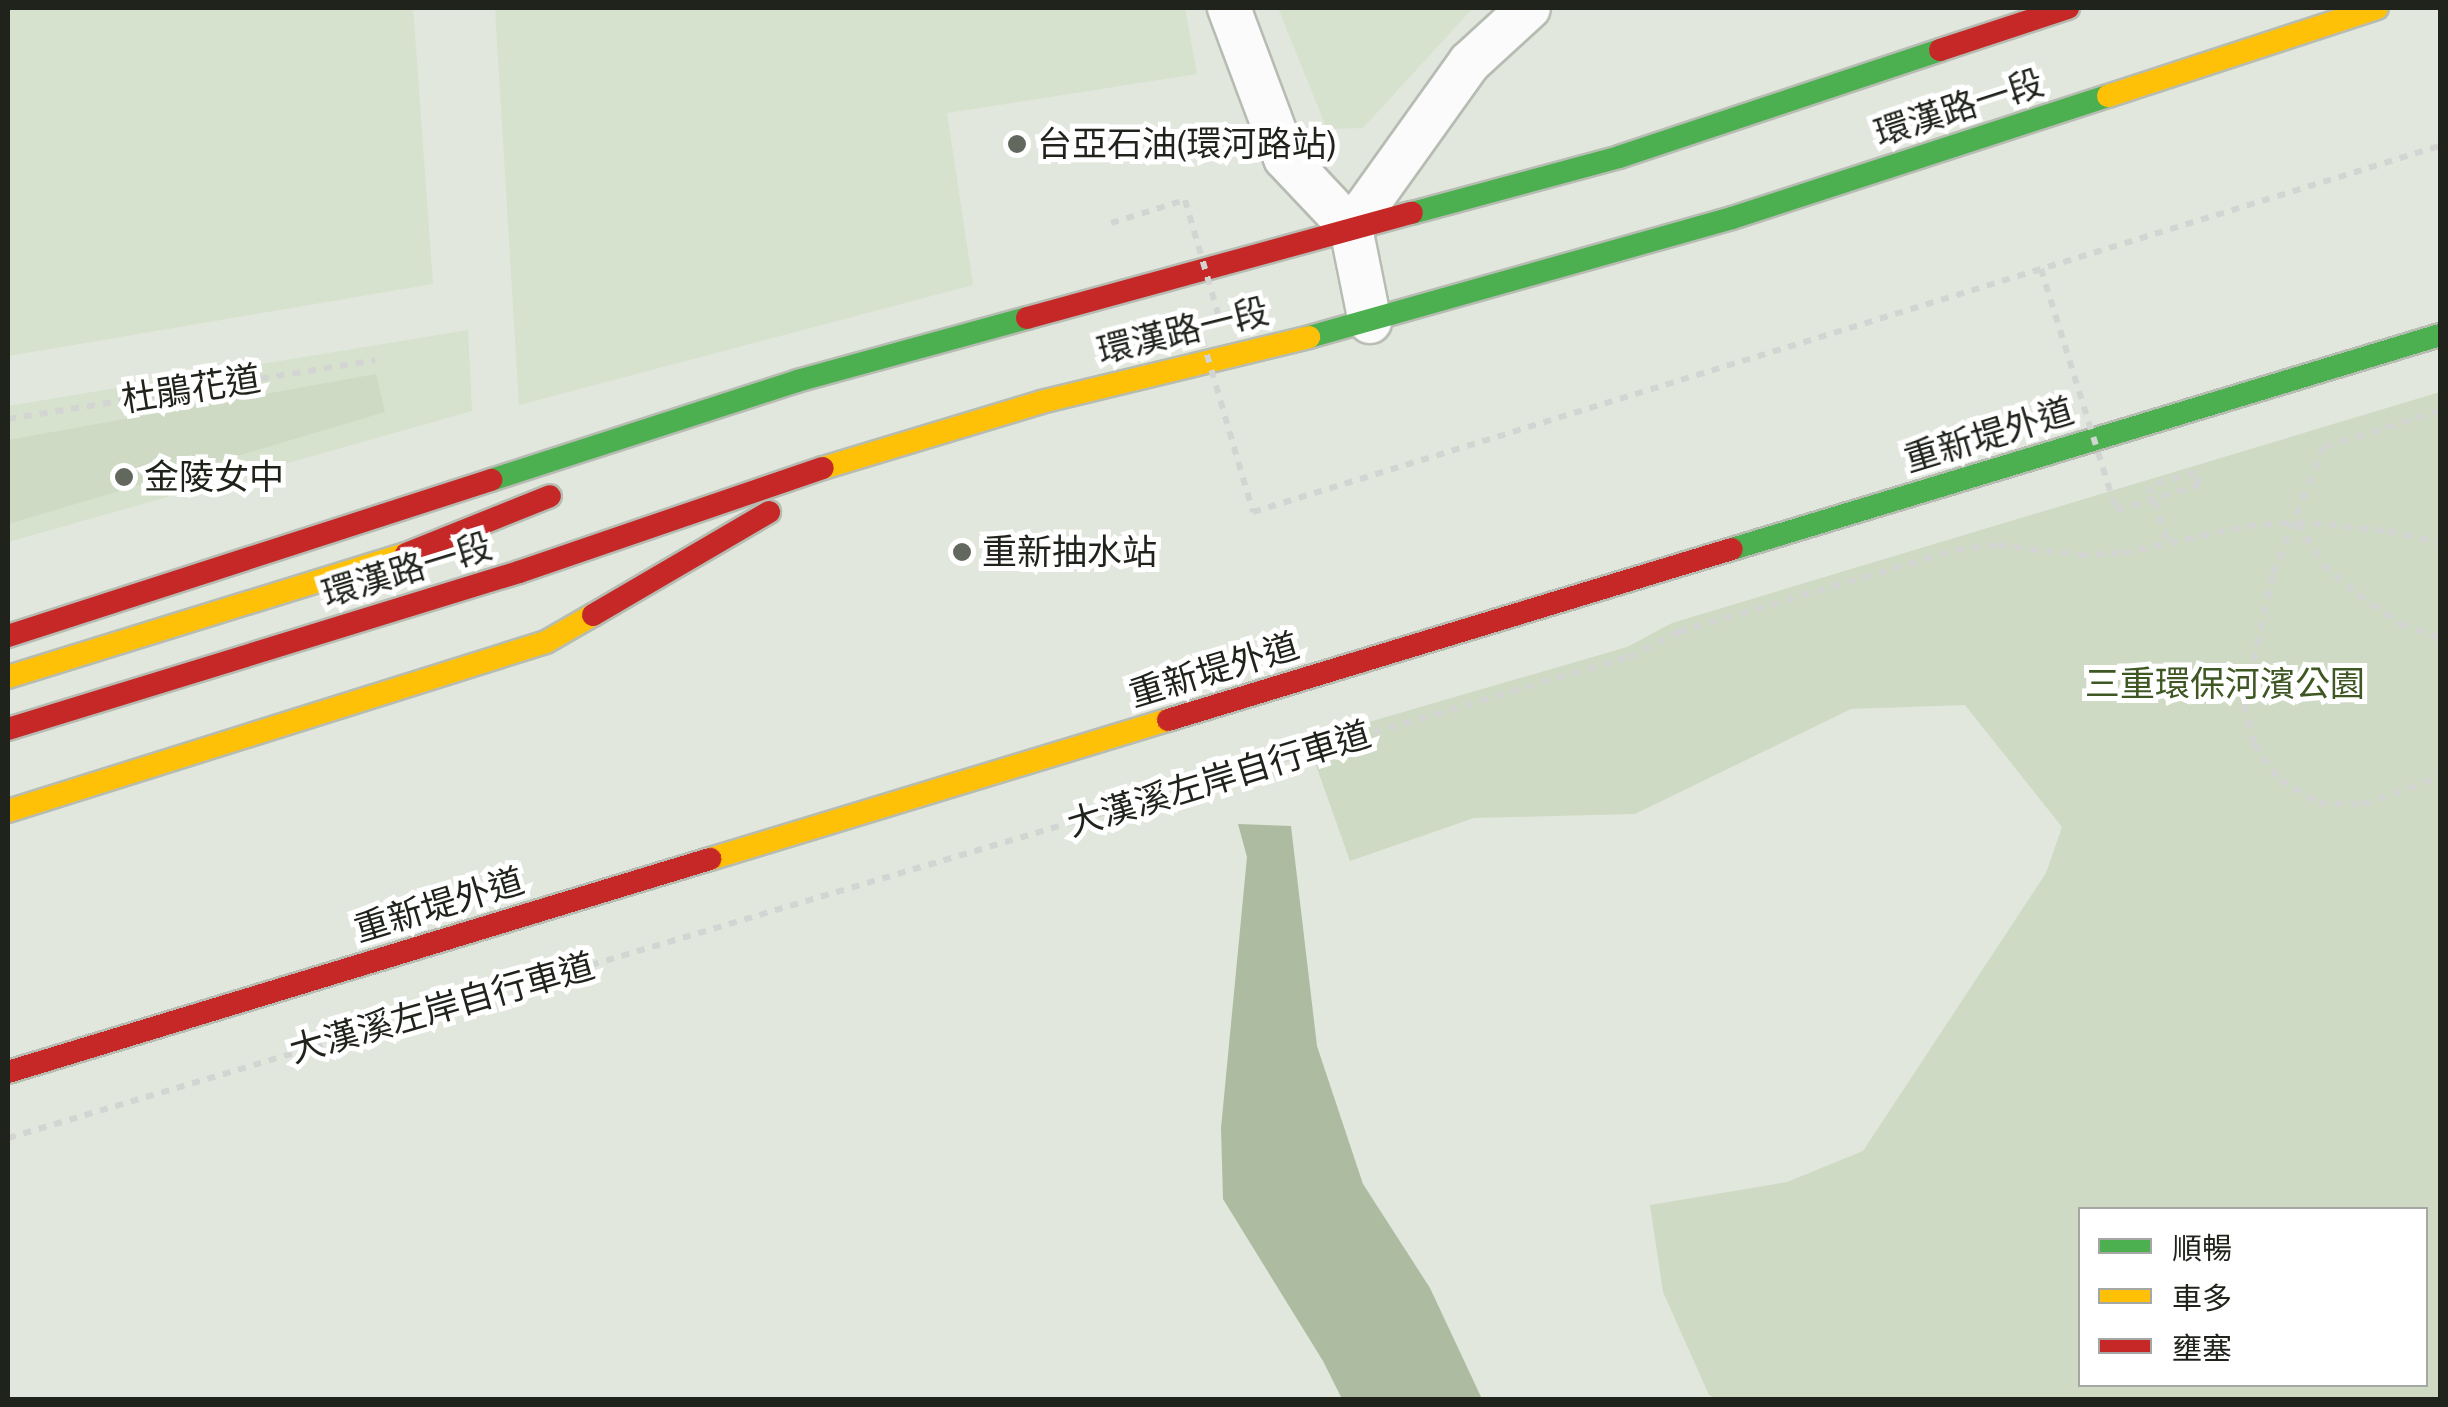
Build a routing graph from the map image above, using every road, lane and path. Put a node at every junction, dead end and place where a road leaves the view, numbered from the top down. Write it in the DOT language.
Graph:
graph roads {
  1 [pos="1229,8"];
  2 [pos="1529,8"];
  3 [pos="2068,8"];
  4 [pos="2377,8"];
  5 [pos="2440,146"];
  6 [pos="1111,223"];
  7 [pos="1351,228"];
  8 [pos="2041,269"];
  9 [pos="1370,322"];
  10 [pos="2440,335"];
  11 [pos="375,360"];
  12 [pos="797,381"];
  13 [pos="2440,411"];
  14 [pos="8,419"];
  15 [pos="697,439"];
  16 [pos="874,450"];
  17 [pos="569,488"];
  18 [pos="2297,522"];
  19 [pos="2168,543"];
  20 [pos="2440,543"];
  21 [pos="8,636"];
  22 [pos="2440,638"];
  23 [pos="8,677"];
  24 [pos="8,729"];
  25 [pos="2440,776"];
  26 [pos="8,810"];
  27 [pos="8,1072"];
  28 [pos="8,1138"];
  1 -- 7 [label="street"];
  2 -- 7 [label="street"];
  3 -- 7 [label="street, 環漢路一段"];
  4 -- 9 [label="street, 環漢路一段"];
  5 -- 8 [label="path"];
  6 -- 8 [label="path, bridge"];
  7 -- 9 [label="street"];
  7 -- 12 [label="street, 環漢路一段"];
  8 -- 19 [label="path, bridge"];
  9 -- 16 [label="street, 環漢路一段"];
  10 -- 27 [label="street, 重新堤外道"];
  11 -- 14 [label="path, 杜鵑花道"];
  12 -- 15 [label="street"];
  12 -- 21 [label="street, 環漢路一段"];
  13 -- 18 [label="path"];
  16 -- 24 [label="street, 環漢路一段"];
  16 -- 26 [label="street"];
  17 -- 23 [label="street"];
  18 -- 19 [label="path, 大漢溪左岸自行車道"];
  18 -- 20 [label="path, 大漢溪左岸自行車道"];
  18 -- 22 [label="path"];
  18 -- 25 [label="path"];
  19 -- 28 [label="path, 大漢溪左岸自行車道"];
}
